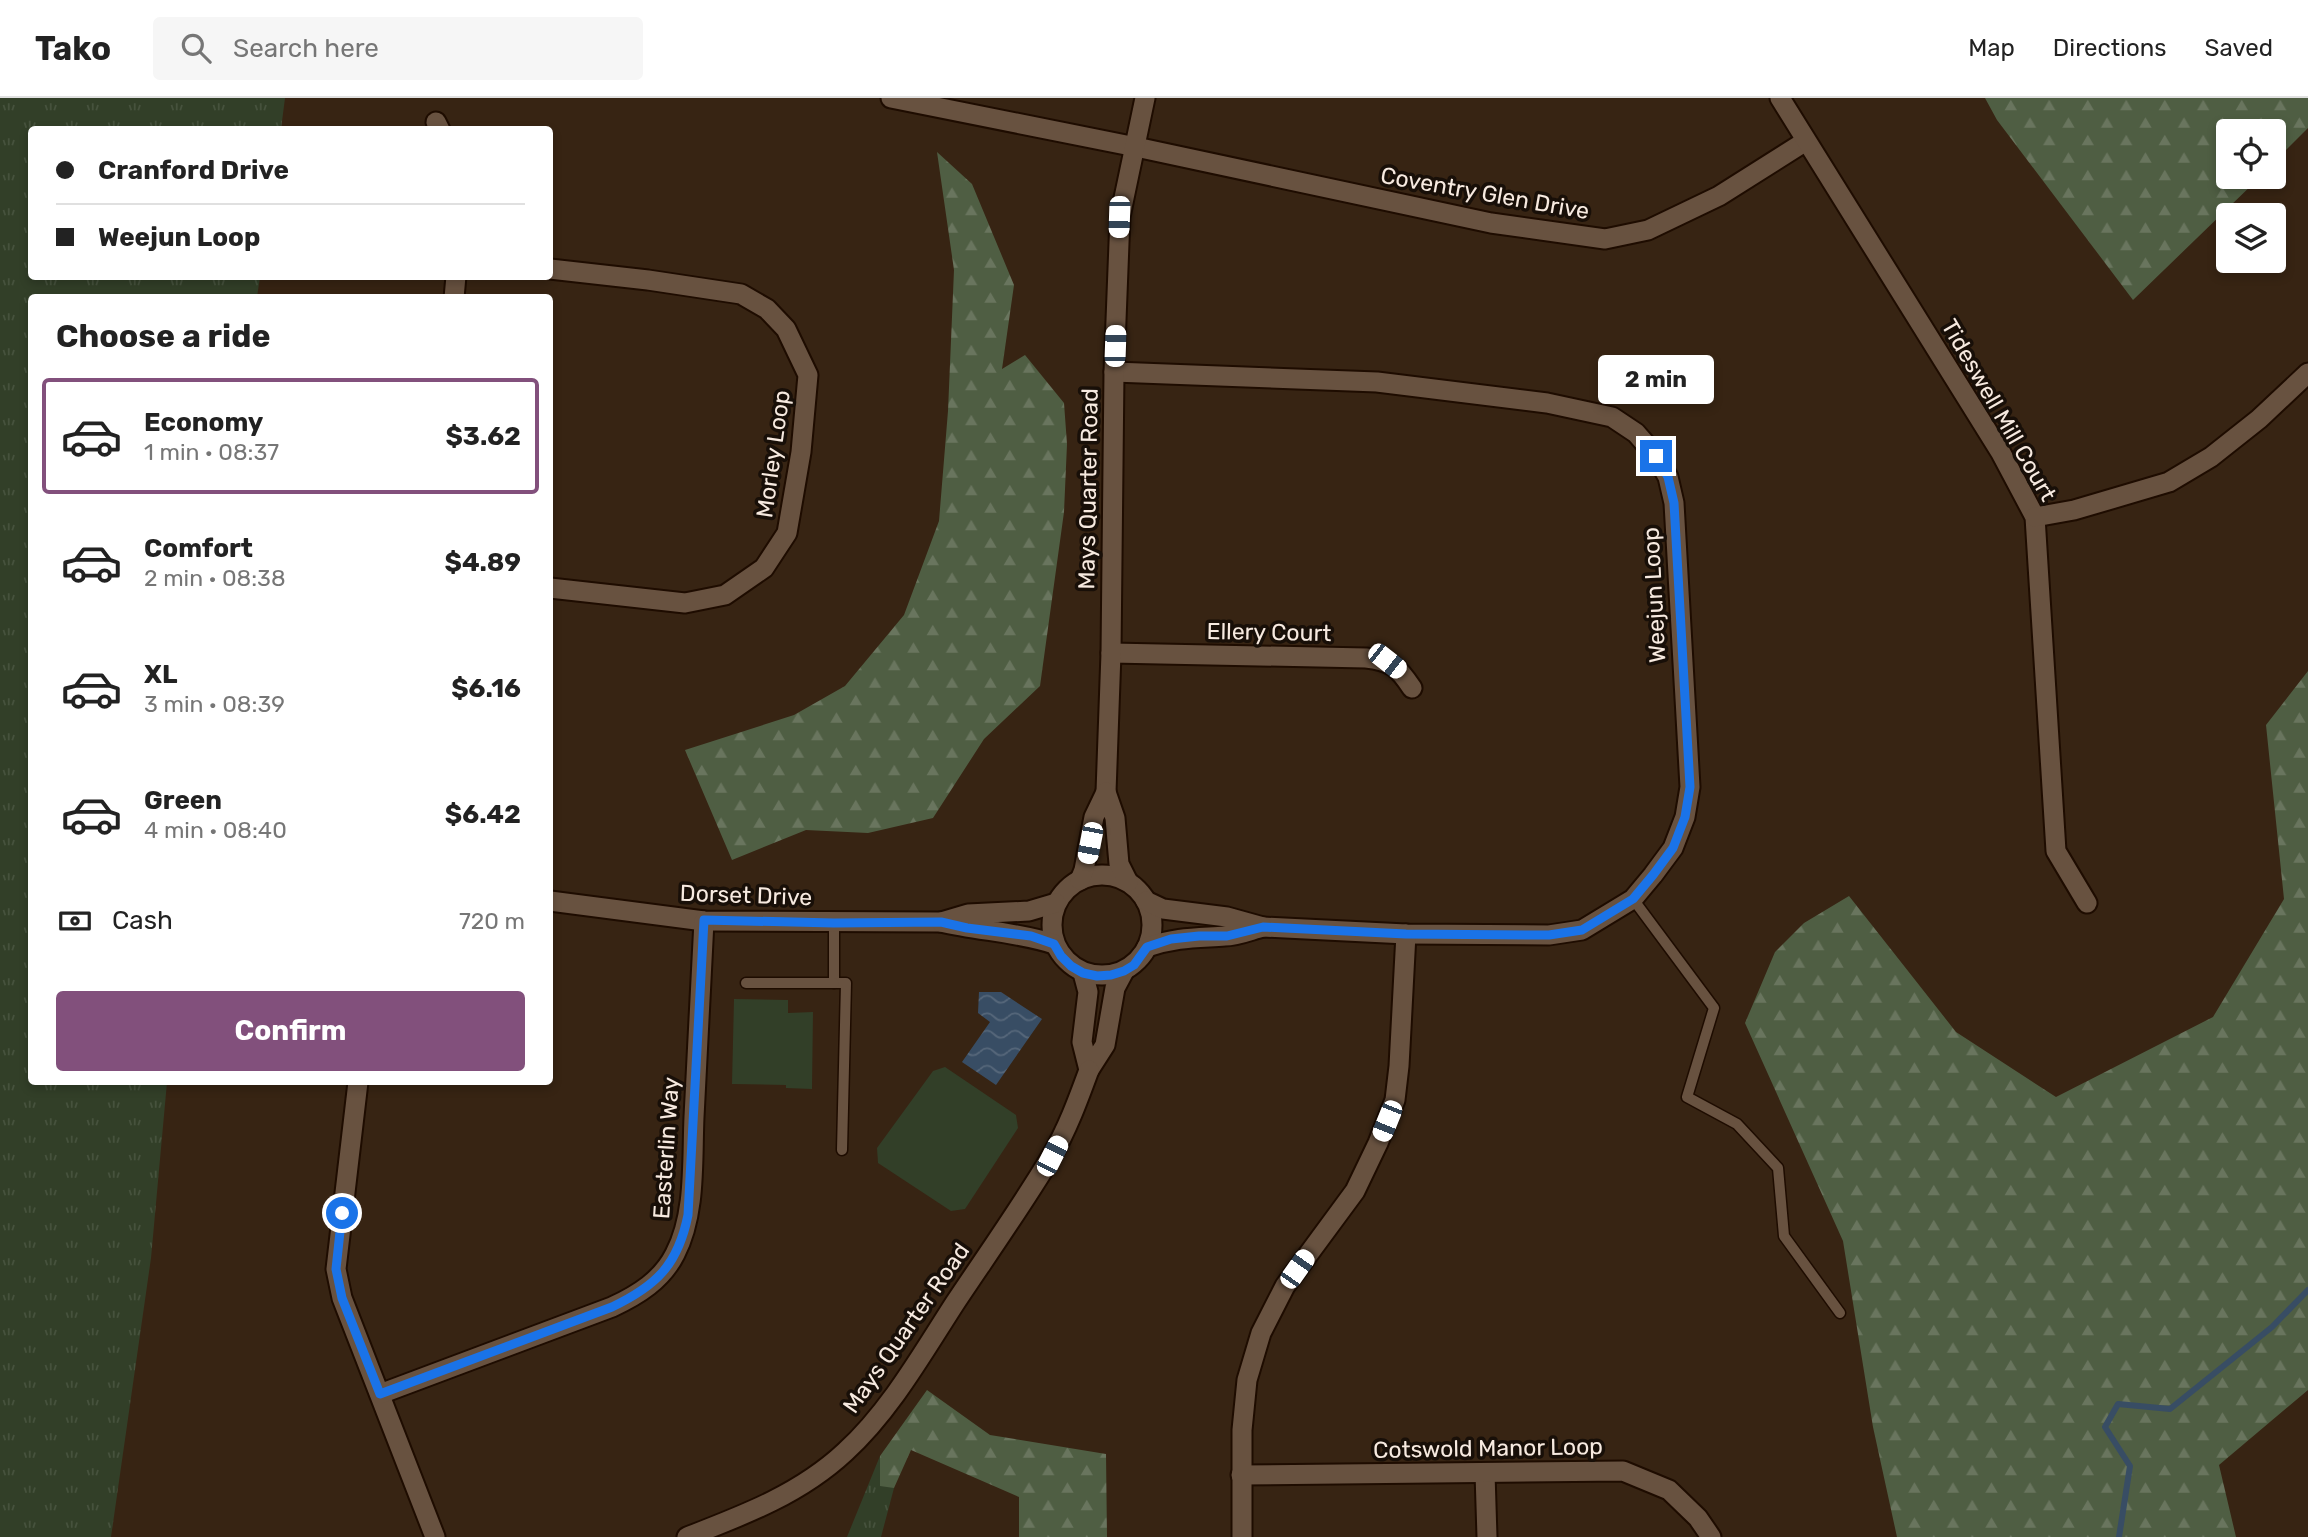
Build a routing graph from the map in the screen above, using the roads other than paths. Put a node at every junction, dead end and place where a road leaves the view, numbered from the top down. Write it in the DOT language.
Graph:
graph roads {
  1 [pos="891,98"];
  2 [pos="1145,98"];
  3 [pos="1780,98"];
  4 [pos="1806,141"];
  5 [pos="1136,147"];
  6 [pos="553,269"];
  7 [pos="1114,372"];
  8 [pos="2308,373"];
  9 [pos="2035,517"];
  10 [pos="553,588"];
  11 [pos="1111,653"];
  12 [pos="1412,688"];
  13 [pos="1106,792"];
  14 [pos="1080,880"];
  15 [pos="1128,882"];
  16 [pos="1633,899"];
  17 [pos="553,901"];
  18 [pos="1146,901"];
  19 [pos="1056,903"];
  20 [pos="2087,903"];
  21 [pos="704,920"];
  22 [pos="941,922"];
  23 [pos="834,923"];
  24 [pos="1263,927"];
  25 [pos="1406,934"];
  26 [pos="1054,944"];
  27 [pos="1147,947"];
  28 [pos="1124,971"];
  29 [pos="1083,973"];
  30 [pos="746,983"];
  31 [pos="834,983"];
  32 [pos="1089,1070"];
  33 [pos="358,1085"];
  34 [pos="842,1150"];
  35 [pos="1840,1312"];
  36 [pos="380,1394"];
  37 [pos="1485,1474"];
  38 [pos="1241,1475"];
  39 [pos="435,1537"];
  40 [pos="687,1537"];
  41 [pos="1242,1537"];
  42 [pos="1487,1537"];
  43 [pos="1711,1537"];
  1 -- 5 [label="street, Coventry Glen Drive"];
  2 -- 5 [label="street, Mays Quarter Road"];
  3 -- 4 [label="street, Tideswell Mill Court"];
  4 -- 5 [label="street, Coventry Glen Drive"];
  4 -- 9 [label="street, Tideswell Mill Court"];
  5 -- 7 [label="street, Mays Quarter Road"];
  6 -- 10 [label="street, Morley Loop"];
  7 -- 11 [label="street, Mays Quarter Road"];
  7 -- 16 [label="street, Weejun Loop"];
  8 -- 9 [label="street"];
  9 -- 20 [label="street, Tideswell Mill Court"];
  11 -- 12 [label="street, Ellery Court"];
  11 -- 13 [label="street, Mays Quarter Road"];
  13 -- 14 [label="street, Mays Quarter Road"];
  13 -- 15 [label="street, Mays Quarter Road"];
  14 -- 15 [label="street"];
  14 -- 19 [label="street"];
  15 -- 18 [label="street, Mays Quarter Road"];
  16 -- 25 [label="street, Weejun Loop"];
  16 -- 35 [label="lane"];
  17 -- 21 [label="street, Dorset Drive"];
  18 -- 24 [label="street, Weejun Loop"];
  18 -- 27 [label="street"];
  19 -- 22 [label="street, Dorset Drive"];
  19 -- 26 [label="street"];
  21 -- 23 [label="street, Dorset Drive"];
  21 -- 36 [label="street, Easterlin Way"];
  22 -- 23 [label="street, Dorset Drive"];
  22 -- 26 [label="street, Dorset Drive"];
  23 -- 31 [label="lane"];
  24 -- 25 [label="street, Weejun Loop"];
  24 -- 27 [label="street, Weejun Loop"];
  25 -- 38 [label="street"];
  26 -- 29 [label="street"];
  27 -- 28 [label="street, Mays Quarter Road"];
  28 -- 29 [label="street"];
  28 -- 32 [label="street, Mays Quarter Road"];
  29 -- 32 [label="street, Mays Quarter Road"];
  30 -- 31 [label="lane"];
  31 -- 34 [label="lane"];
  32 -- 40 [label="street, Mays Quarter Road"];
  33 -- 36 [label="street"];
  36 -- 39 [label="street"];
  37 -- 38 [label="street, Cotswold Manor Loop"];
  37 -- 42 [label="street"];
  37 -- 43 [label="street, Cotswold Manor Loop"];
  38 -- 41 [label="street"];
}
